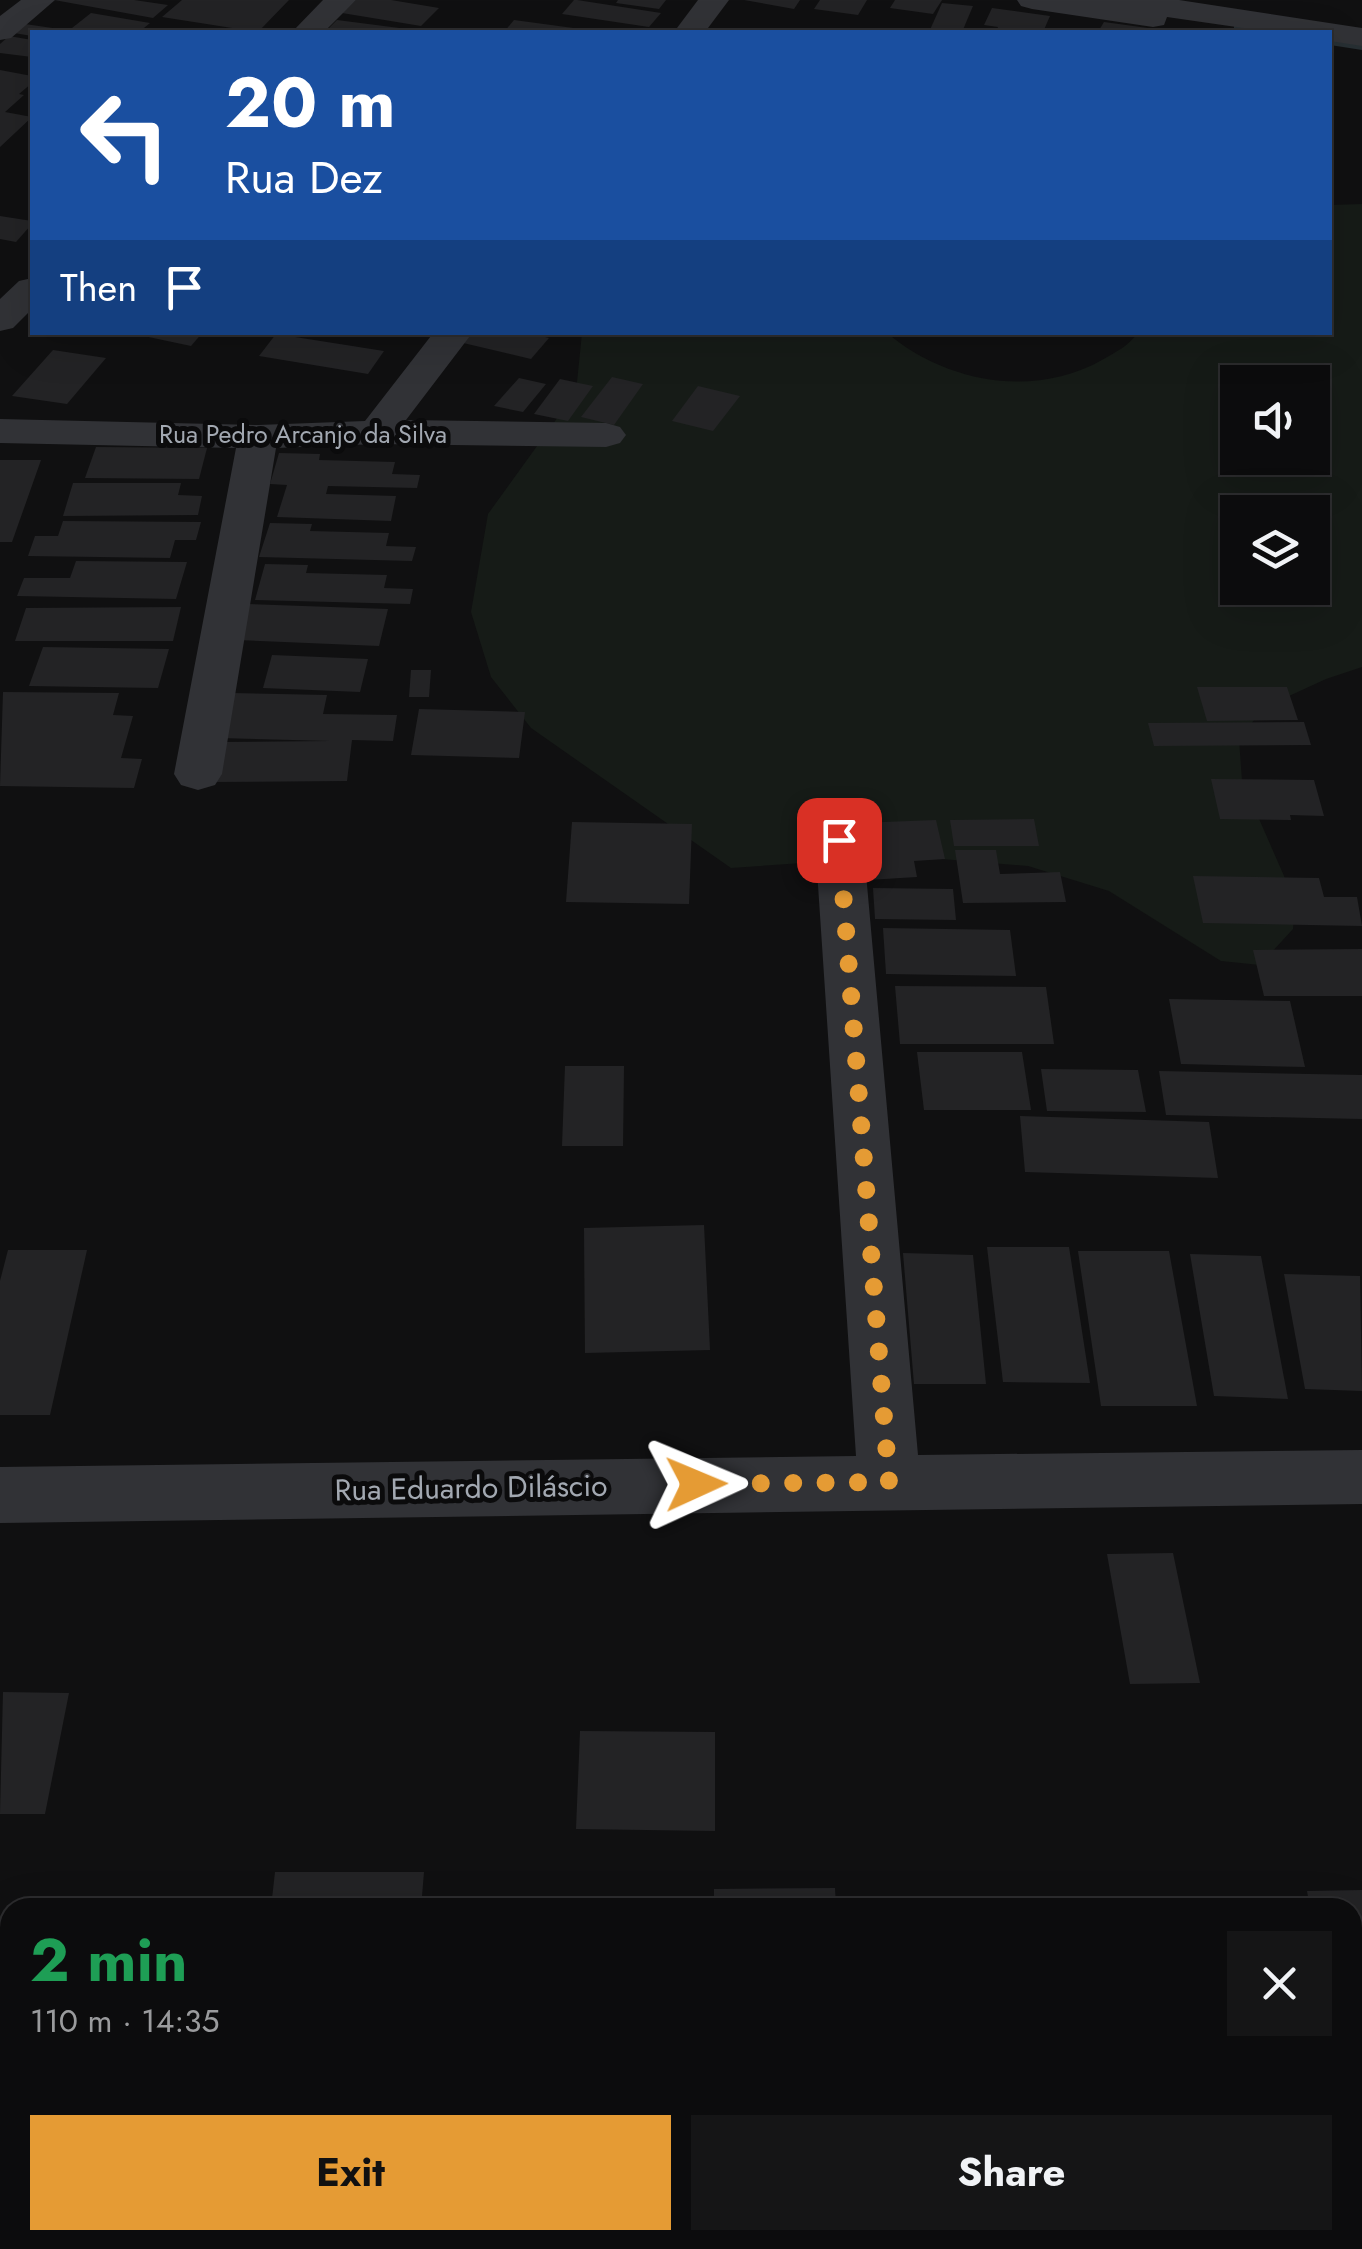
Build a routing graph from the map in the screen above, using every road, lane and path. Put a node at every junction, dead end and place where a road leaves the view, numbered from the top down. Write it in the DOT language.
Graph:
graph roads {
  1 [pos="40,0"];
  2 [pos="342,0"];
  3 [pos="714,0"];
  4 [pos="1032,0"];
  5 [pos="1096,10"];
  6 [pos="309,30"];
  7 [pos="691,30"];
  8 [pos="1228,30"];
  9 [pos="1293,30"];
  10 [pos="0,31"];
  11 [pos="1332,34"];
  12 [pos="1362,37"];
  13 [pos="30,291"];
  14 [pos="0,320"];
  15 [pos="452,335"];
  16 [pos="0,431"];
  17 [pos="377,432"];
  18 [pos="606,436"];
  19 [pos="258,437"];
  20 [pos="198,774"];
  21 [pos="839,840"];
  22 [pos="1362,1477"];
  23 [pos="889,1482"];
  24 [pos="0,1496"];
  1 -- 10 [label="street"];
  2 -- 6 [label="street"];
  3 -- 7 [label="street"];
  4 -- 5 [label="street"];
  5 -- 8 [label="street"];
  5 -- 9 [label="street"];
  11 -- 12 [label="street"];
  13 -- 14 [label="street"];
  15 -- 17 [label="street"];
  16 -- 19 [label="street, Rua Pedro Arcanjo da Silva"];
  17 -- 18 [label="street, Rua Pedro Arcanjo da Silva"];
  17 -- 19 [label="street, Rua Pedro Arcanjo da Silva"];
  19 -- 20 [label="street"];
  21 -- 23 [label="street"];
  22 -- 23 [label="street, Rua Eduardo Diláscio"];
  23 -- 24 [label="street, Rua Eduardo Diláscio"];
}
